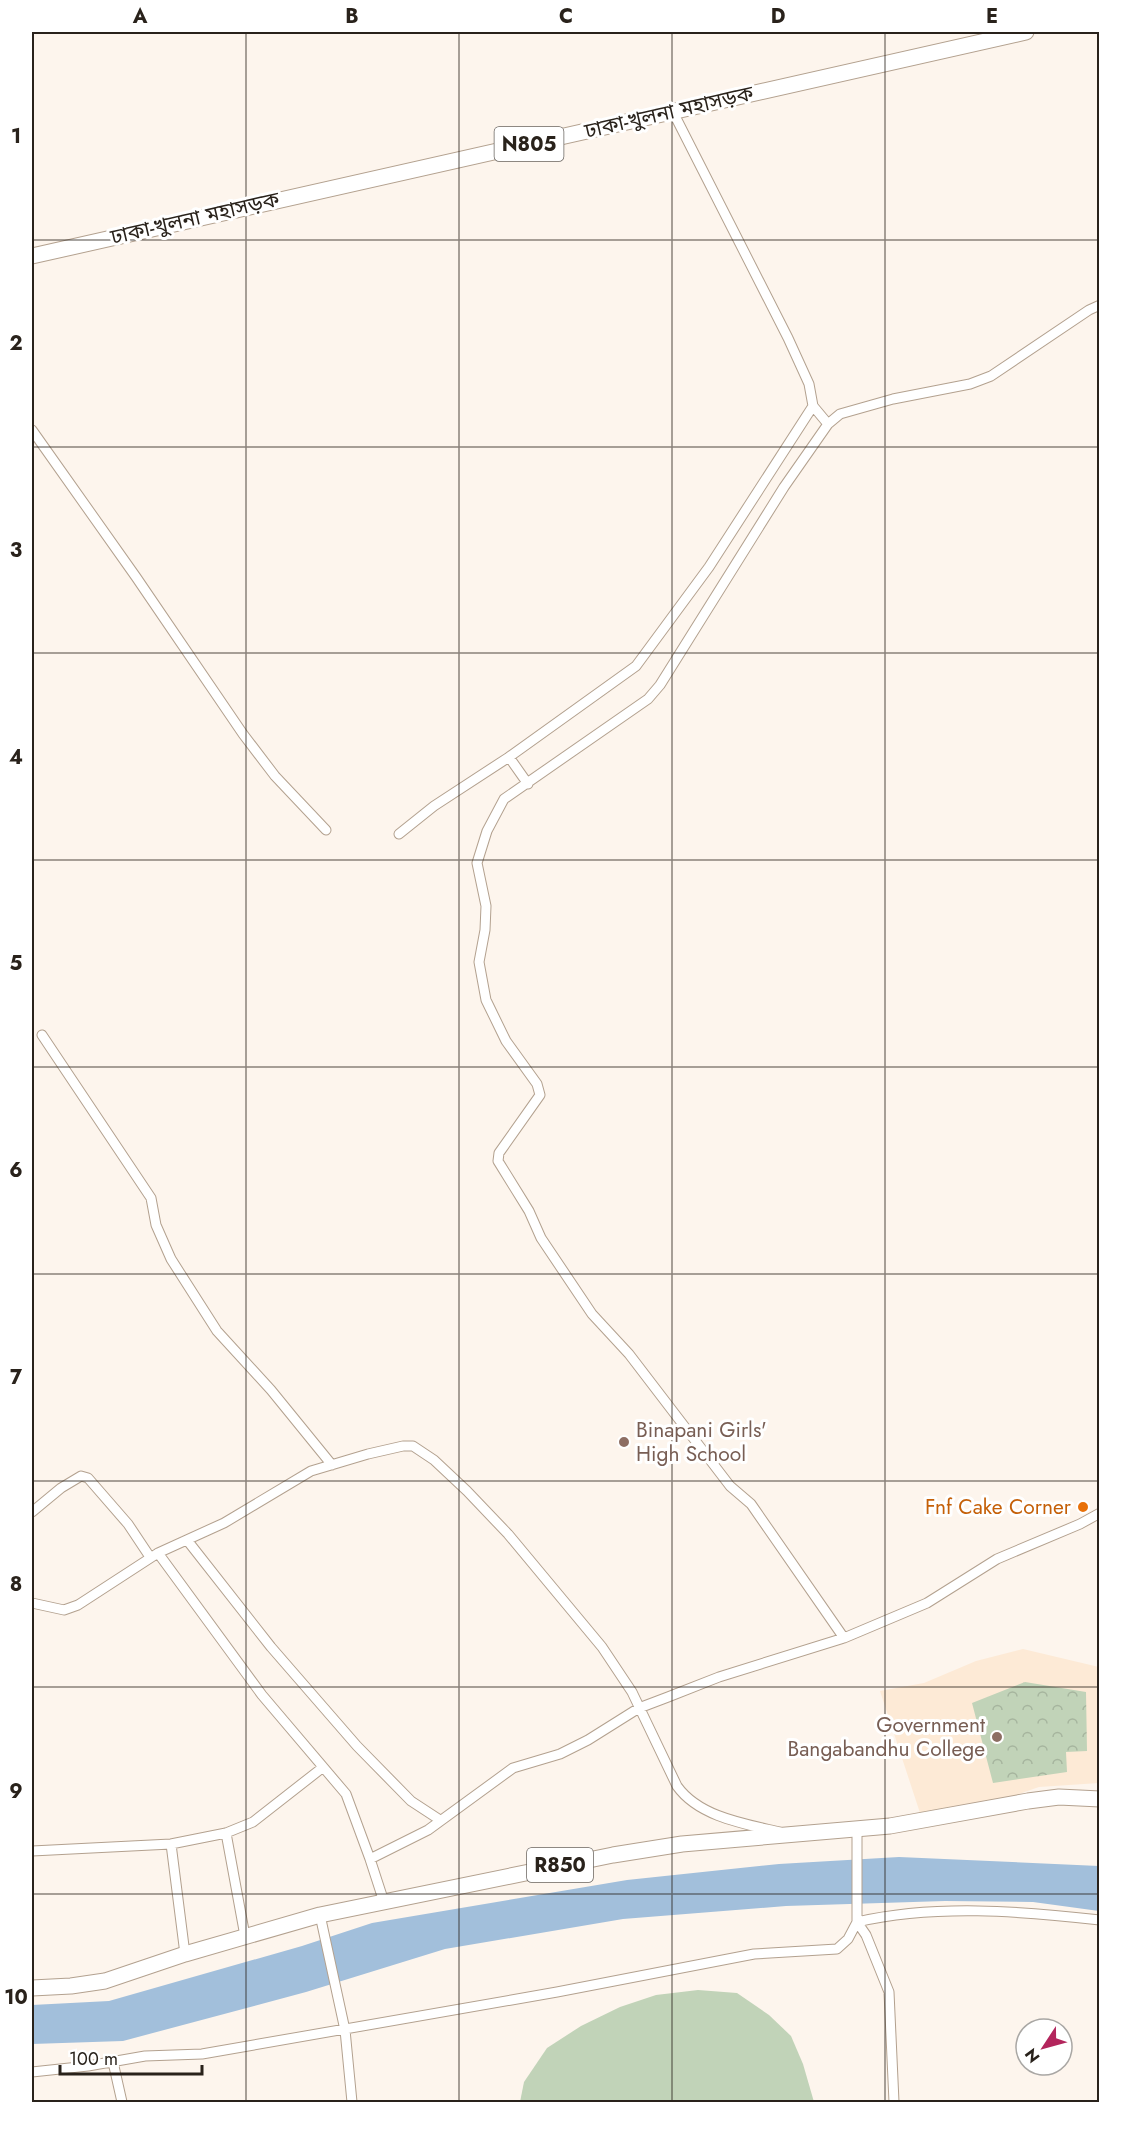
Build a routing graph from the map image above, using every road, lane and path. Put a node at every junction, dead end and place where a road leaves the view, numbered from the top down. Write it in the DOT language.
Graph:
graph roads {
  1 [pos="1026,32"];
  2 [pos="674,111"];
  3 [pos="32,256"];
  4 [pos="1100,305"];
  5 [pos="814,408"];
  6 [pos="826,423"];
  7 [pos="32,430"];
  8 [pos="510,759"];
  9 [pos="526,781"];
  10 [pos="326,830"];
  11 [pos="399,834"];
  12 [pos="42,1035"];
  13 [pos="332,1465"];
  14 [pos="32,1512"];
  15 [pos="1100,1513"];
  16 [pos="187,1540"];
  17 [pos="154,1555"];
  18 [pos="32,1603"];
  19 [pos="844,1638"];
  20 [pos="639,1708"];
  21 [pos="322,1768"];
  22 [pos="1100,1799"];
  23 [pos="440,1820"];
  24 [pos="857,1829"];
  25 [pos="226,1833"];
  26 [pos="791,1834"];
  27 [pos="171,1844"];
  28 [pos="32,1851"];
  29 [pos="370,1859"];
  30 [pos="384,1902"];
  31 [pos="320,1916"];
  32 [pos="857,1919"];
  33 [pos="1100,1920"];
  34 [pos="245,1936"];
  35 [pos="185,1954"];
  36 [pos="32,1988"];
  37 [pos="345,2030"];
  38 [pos="113,2062"];
  39 [pos="32,2072"];
  40 [pos="122,2103"];
  41 [pos="352,2103"];
  42 [pos="894,2103"];
  1 -- 2 [label="main road, ঢাকা-খুলনা মহাসড়ক / N805"];
  2 -- 3 [label="main road, ঢাকা-খুলনা মহাসড়ক / N805"];
  2 -- 5 [label="street"];
  4 -- 6 [label="street"];
  5 -- 6 [label="street"];
  5 -- 8 [label="street"];
  6 -- 9 [label="street"];
  7 -- 10 [label="street"];
  8 -- 9 [label="street"];
  8 -- 11 [label="street"];
  9 -- 19 [label="street"];
  12 -- 13 [label="street"];
  13 -- 16 [label="street"];
  13 -- 20 [label="street"];
  14 -- 17 [label="street"];
  15 -- 19 [label="street"];
  16 -- 17 [label="street"];
  16 -- 23 [label="street"];
  17 -- 18 [label="street"];
  17 -- 21 [label="street"];
  19 -- 20 [label="street"];
  20 -- 23 [label="street"];
  20 -- 26 [label="street"];
  21 -- 25 [label="street"];
  21 -- 29 [label="street"];
  22 -- 24 [label="main road, R850"];
  23 -- 29 [label="street"];
  24 -- 26 [label="main road, R850"];
  24 -- 32 [label="street"];
  25 -- 27 [label="street"];
  25 -- 34 [label="street"];
  26 -- 30 [label="main road, R850"];
  27 -- 28 [label="street"];
  27 -- 35 [label="street"];
  29 -- 30 [label="street"];
  30 -- 31 [label="main road, R850"];
  31 -- 34 [label="main road, R850"];
  31 -- 37 [label="street"];
  32 -- 33 [label="street"];
  32 -- 37 [label="street"];
  32 -- 42 [label="street"];
  34 -- 35 [label="main road, R850"];
  35 -- 36 [label="main road, R850"];
  37 -- 38 [label="street"];
  37 -- 41 [label="street"];
  38 -- 39 [label="street"];
  38 -- 40 [label="street"];
}
